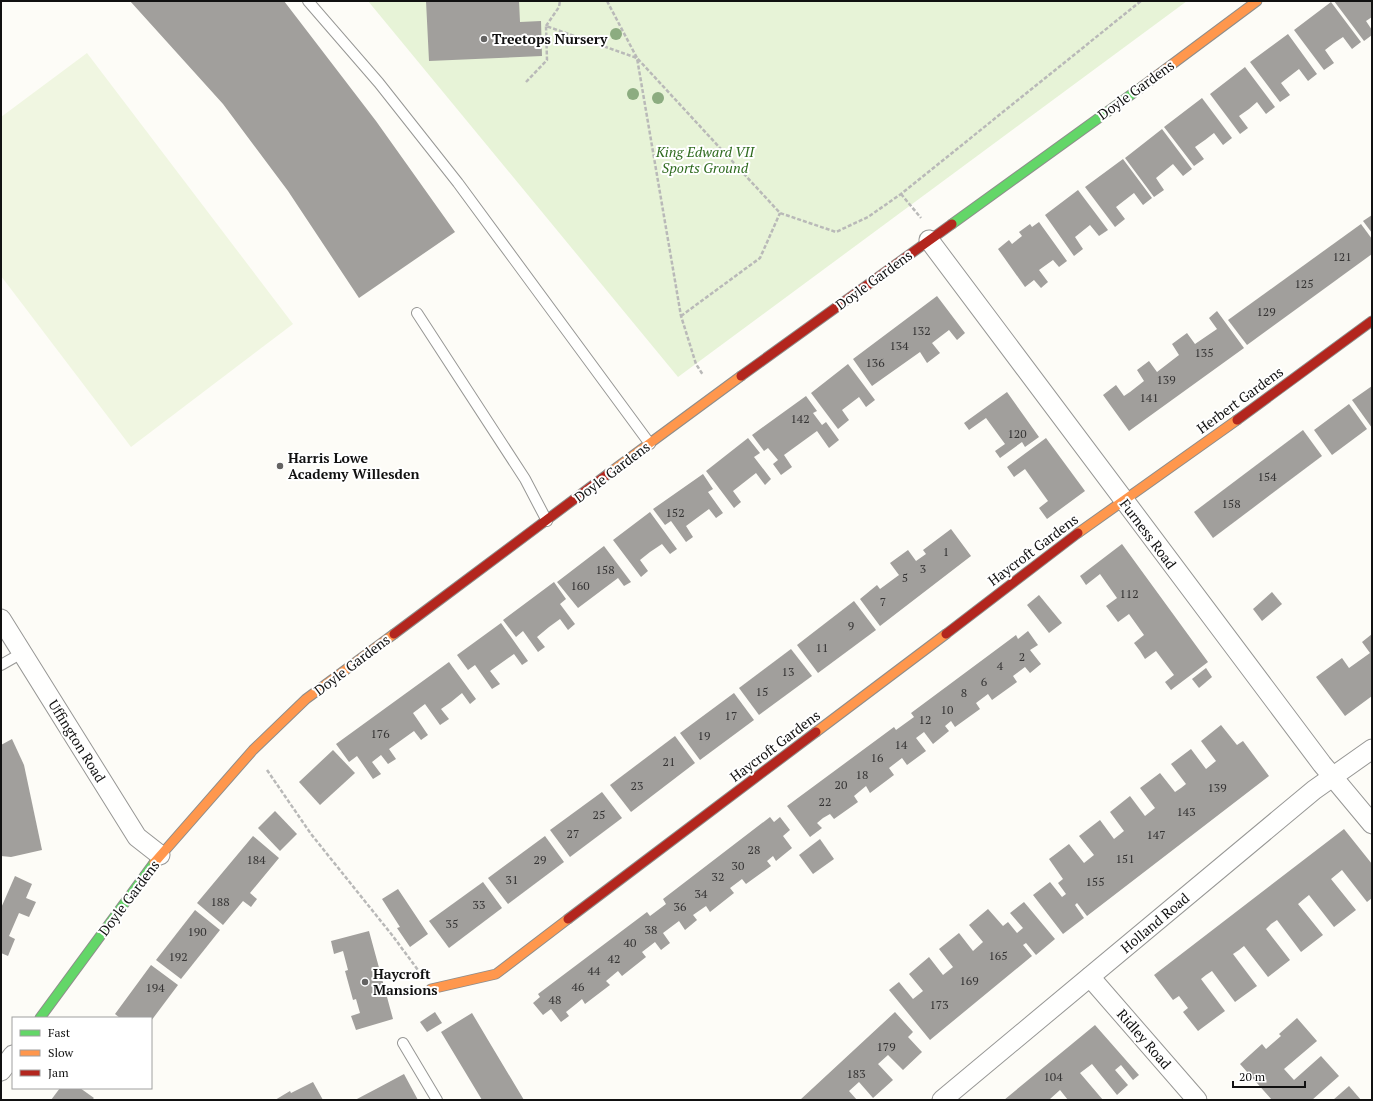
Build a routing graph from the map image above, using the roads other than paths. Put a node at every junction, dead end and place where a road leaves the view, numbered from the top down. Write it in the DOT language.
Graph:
graph roads {
  1 [pos="308,1"];
  2 [pos="1257,1"];
  3 [pos="929,240"];
  4 [pos="417,313"];
  5 [pos="1372,321"];
  6 [pos="650,444"];
  7 [pos="1124,502"];
  8 [pos="546,521"];
  9 [pos="1,619"];
  10 [pos="22,653"];
  11 [pos="1,665"];
  12 [pos="1372,749"];
  13 [pos="1333,778"];
  14 [pos="1372,824"];
  15 [pos="160,855"];
  16 [pos="1090,977"];
  17 [pos="431,989"];
  18 [pos="41,1017"];
  19 [pos="403,1044"];
  20 [pos="437,1100"];
  21 [pos="942,1100"];
  22 [pos="1197,1100"];
  1 -- 6 [label="lane"];
  2 -- 3 [label="street, Doyle Gardens"];
  3 -- 6 [label="street, Doyle Gardens"];
  3 -- 7 [label="street, Furness Road"];
  4 -- 8 [label="lane"];
  5 -- 7 [label="street, Herbert Gardens"];
  6 -- 8 [label="street, Doyle Gardens"];
  7 -- 13 [label="street, Furness Road"];
  7 -- 17 [label="street, Haycroft Gardens"];
  8 -- 15 [label="street, Doyle Gardens"];
  9 -- 10 [label="street, Uffington Road"];
  10 -- 11 [label="lane"];
  10 -- 15 [label="street, Uffington Road"];
  12 -- 13 [label="street, Holland Road"];
  13 -- 14 [label="street, Furness Road"];
  13 -- 16 [label="street, Holland Road"];
  15 -- 18 [label="street, Doyle Gardens"];
  16 -- 21 [label="street, Holland Road"];
  16 -- 22 [label="street, Ridley Road"];
  19 -- 20 [label="lane"];
}
